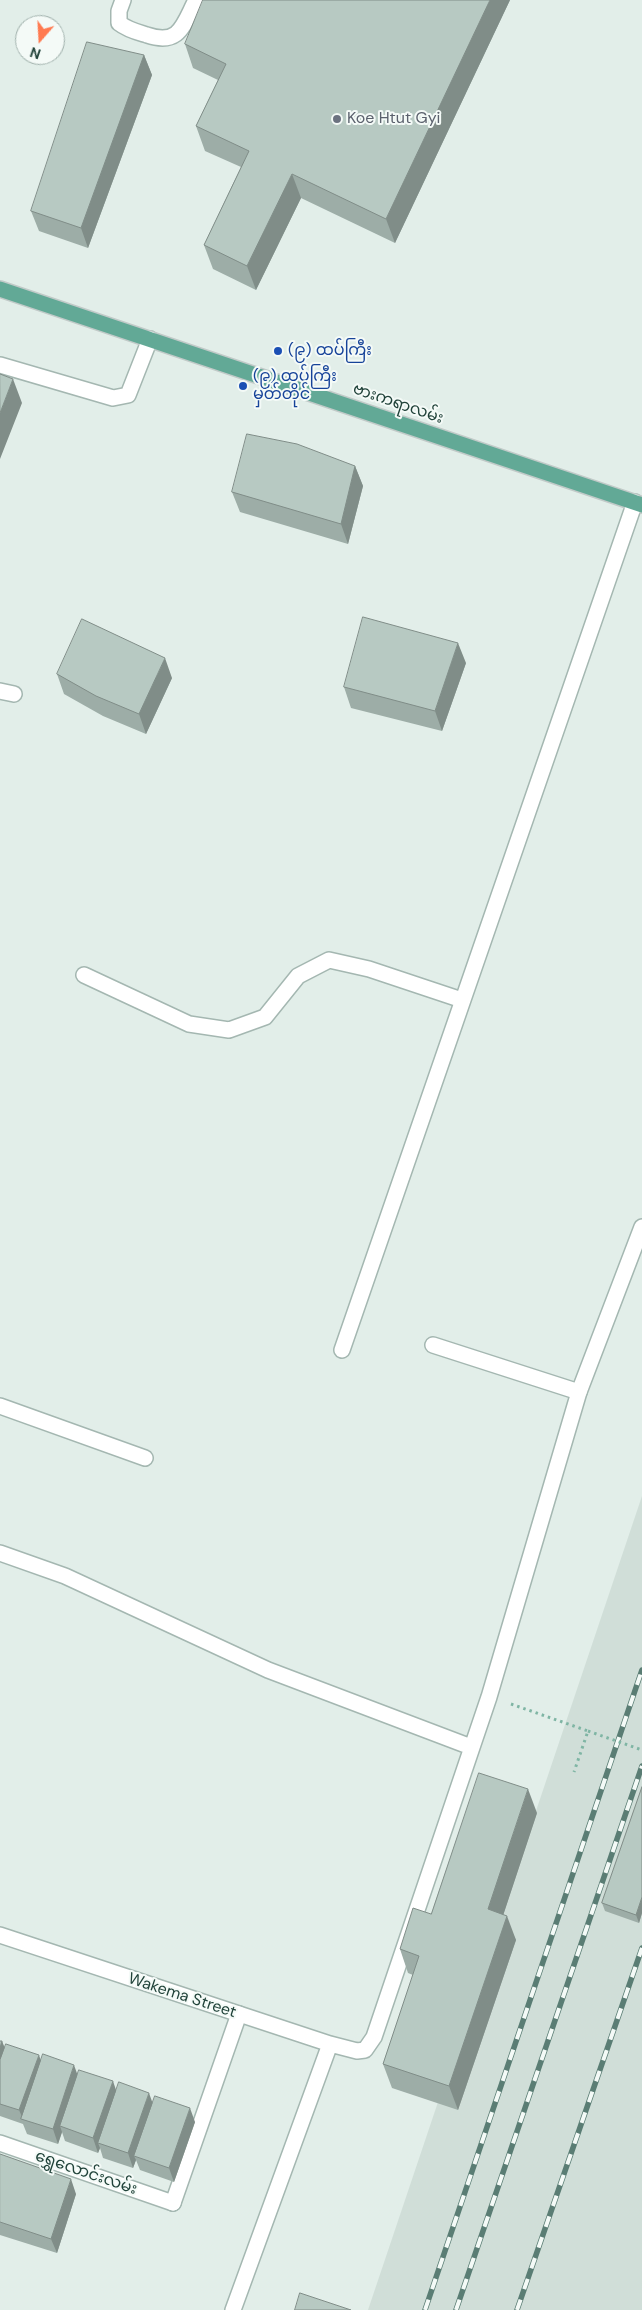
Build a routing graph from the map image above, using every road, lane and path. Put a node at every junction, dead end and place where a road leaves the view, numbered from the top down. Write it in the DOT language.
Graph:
graph roads {
  1 [pos="123,0"];
  2 [pos="196,0"];
  3 [pos="0,289"];
  4 [pos="150,339"];
  5 [pos="0,365"];
  6 [pos="638,504"];
  7 [pos="84,975"];
  8 [pos="462,1000"];
  9 [pos="642,1227"];
  10 [pos="433,1344"];
  11 [pos="342,1350"];
  12 [pos="579,1392"];
  13 [pos="0,1406"];
  14 [pos="145,1458"];
  15 [pos="0,1553"];
  16 [pos="533,1712"];
  17 [pos="588,1731"];
  18 [pos="471,1747"];
  19 [pos="642,1750"];
  20 [pos="574,1772"];
  21 [pos="0,1935"];
  22 [pos="239,2014"];
  23 [pos="330,2044"];
  24 [pos="0,2143"];
  25 [pos="233,2310"];
  1 -- 2 [label="street"];
  3 -- 4 [label="main road, ဗားကရာလမ်း"];
  4 -- 5 [label="street"];
  4 -- 6 [label="main road, ဗားကရာလမ်း"];
  6 -- 8 [label="street"];
  7 -- 8 [label="street"];
  8 -- 11 [label="street"];
  9 -- 12 [label="street"];
  10 -- 12 [label="street"];
  12 -- 18 [label="street"];
  13 -- 14 [label="street"];
  15 -- 18 [label="street"];
  16 -- 17 [label="path"];
  17 -- 19 [label="path, bridge"];
  17 -- 20 [label="path"];
  18 -- 23 [label="street, Wakema Street"];
  21 -- 22 [label="street, Wakema Street"];
  22 -- 23 [label="street, Wakema Street"];
  22 -- 24 [label="street, ရွှေလောင်းလမ်း"];
  23 -- 25 [label="street"];
}
